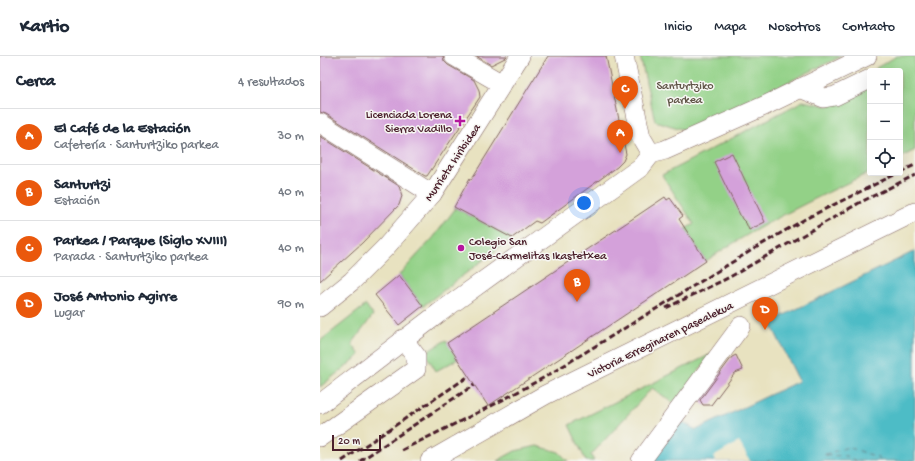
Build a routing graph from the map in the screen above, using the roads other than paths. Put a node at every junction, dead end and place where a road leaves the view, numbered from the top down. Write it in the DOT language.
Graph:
graph roads {
  1 [pos="454,56"];
  2 [pos="520,56"];
  3 [pos="624,56"];
  4 [pos="867,56"];
  5 [pos="867,80"];
  6 [pos="502,84"];
  7 [pos="800,88"];
  8 [pos="320,123"];
  9 [pos="651,154"];
  10 [pos="432,194"];
  11 [pos="915,212"];
  12 [pos="320,307"];
  13 [pos="741,326"];
  14 [pos="403,339"];
  15 [pos="320,404"];
  16 [pos="320,437"];
  17 [pos="430,461"];
  18 [pos="641,461"];
  1 -- 6 [label="street"];
  2 -- 6 [label="street, Murrieta hiribidea"];
  3 -- 9 [label="street"];
  4 -- 7 [label="street"];
  5 -- 7 [label="street"];
  6 -- 10 [label="street, Murrieta hiribidea"];
  7 -- 9 [label="street"];
  8 -- 10 [label="street"];
  9 -- 14 [label="street"];
  10 -- 12 [label="street, Murrieta hiribidea"];
  11 -- 17 [label="street, Victoria Erreginaren pasealekua"];
  13 -- 18 [label="street"];
  14 -- 15 [label="street"];
  14 -- 16 [label="street"];
}
